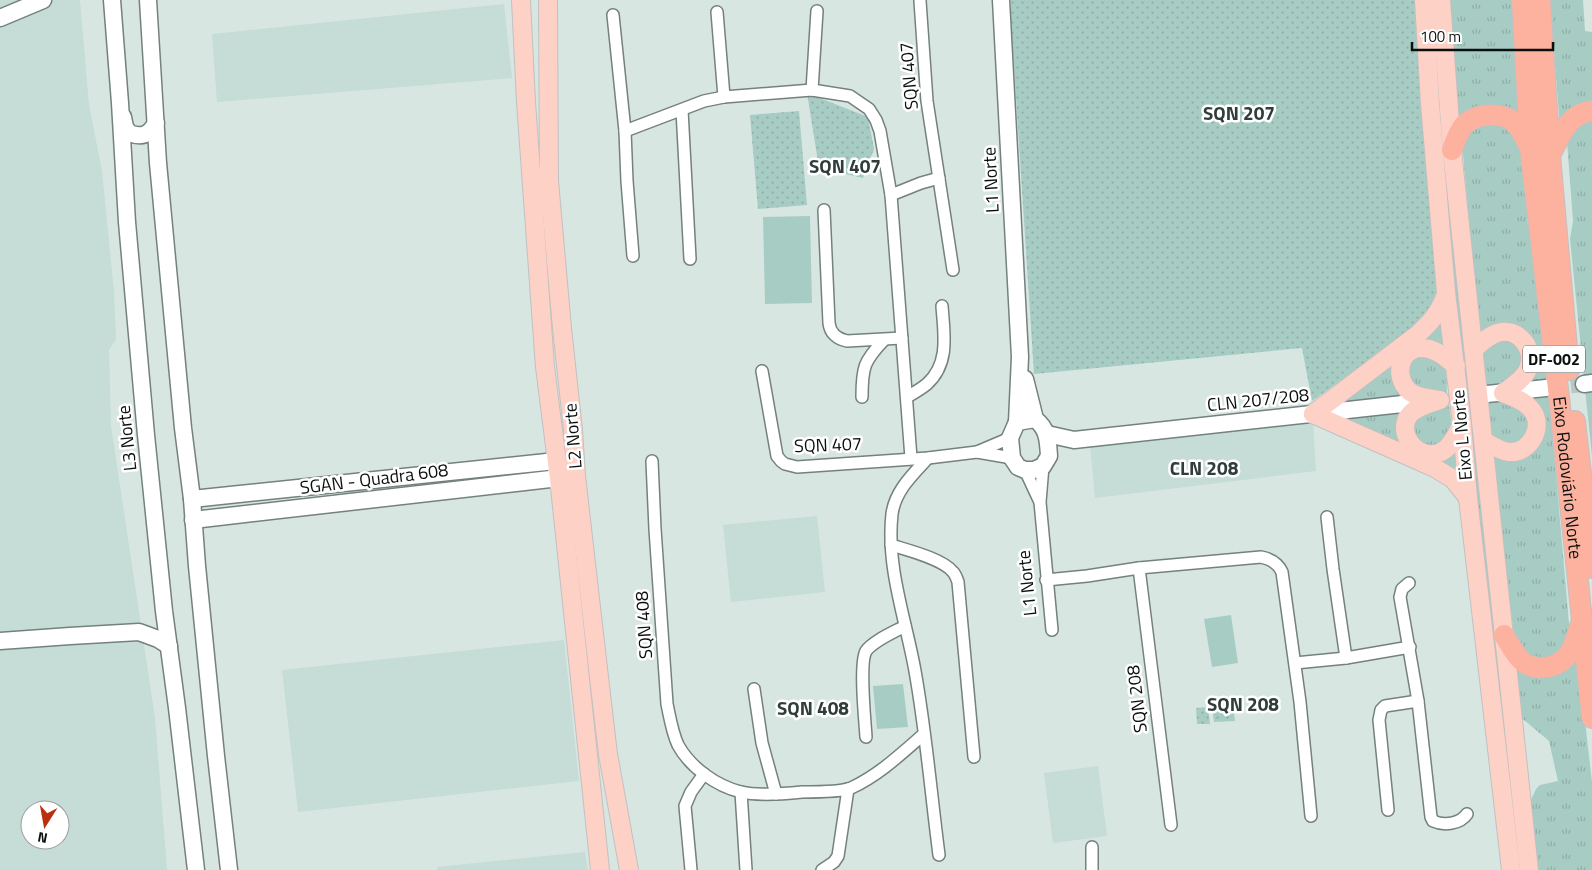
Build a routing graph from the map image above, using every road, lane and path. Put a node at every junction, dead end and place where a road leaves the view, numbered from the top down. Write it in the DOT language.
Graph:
graph roads {
  1 [pos="43,0"];
  2 [pos="112,0"];
  3 [pos="148,0"];
  4 [pos="521,0"];
  5 [pos="548,0"];
  6 [pos="1001,0"];
  7 [pos="1424,0"];
  8 [pos="1441,0"];
  9 [pos="1522,0"];
  10 [pos="1540,0"];
  11 [pos="920,1"];
  12 [pos="817,11"];
  13 [pos="717,12"];
  14 [pos="613,15"];
  15 [pos="0,18"];
  16 [pos="549,39"];
  17 [pos="523,42"];
  18 [pos="812,90"];
  19 [pos="724,97"];
  20 [pos="120,103"];
  21 [pos="682,110"];
  22 [pos="1592,111"];
  23 [pos="156,123"];
  24 [pos="625,131"];
  25 [pos="1530,148"];
  26 [pos="1452,150"];
  27 [pos="1550,155"];
  28 [pos="158,163"];
  29 [pos="124,164"];
  30 [pos="939,178"];
  31 [pos="891,194"];
  32 [pos="824,210"];
  33 [pos="633,256"];
  34 [pos="690,259"];
  35 [pos="953,270"];
  36 [pos="1446,292"];
  37 [pos="942,306"];
  38 [pos="902,338"];
  39 [pos="884,340"];
  40 [pos="1474,349"];
  41 [pos="1020,357"];
  42 [pos="1456,366"];
  43 [pos="762,371"];
  44 [pos="1546,388"];
  45 [pos="1495,394"];
  46 [pos="862,397"];
  47 [pos="907,397"];
  48 [pos="1444,399"];
  49 [pos="1312,414"];
  50 [pos="1035,419"];
  51 [pos="1017,422"];
  52 [pos="1462,424"];
  53 [pos="1047,434"];
  54 [pos="1010,438"];
  55 [pos="1074,440"];
  56 [pos="1484,441"];
  57 [pos="978,452"];
  58 [pos="911,458"];
  59 [pos="928,458"];
  60 [pos="1012,458"];
  61 [pos="1046,461"];
  62 [pos="652,462"];
  63 [pos="557,469"];
  64 [pos="1025,470"];
  65 [pos="1468,498"];
  66 [pos="192,499"];
  67 [pos="1040,502"];
  68 [pos="1327,517"];
  69 [pos="193,520"];
  70 [pos="891,546"];
  71 [pos="1139,568"];
  72 [pos="1592,568"];
  73 [pos="1046,580"];
  74 [pos="1409,582"];
  75 [pos="164,611"];
  76 [pos="1582,622"];
  77 [pos="905,626"];
  78 [pos="1052,630"];
  79 [pos="139,632"];
  80 [pos="1504,635"];
  81 [pos="0,641"];
  82 [pos="169,646"];
  83 [pos="1410,647"];
  84 [pos="1346,658"];
  85 [pos="1295,663"];
  86 [pos="754,689"];
  87 [pos="1418,702"];
  88 [pos="1592,718"];
  89 [pos="924,734"];
  90 [pos="866,737"];
  91 [pos="974,757"];
  92 [pos="704,774"];
  93 [pos="848,789"];
  94 [pos="742,792"];
  95 [pos="776,794"];
  96 [pos="1388,810"];
  97 [pos="1467,814"];
  98 [pos="1311,816"];
  99 [pos="1170,825"];
  100 [pos="1092,847"];
  101 [pos="939,855"];
  102 [pos="196,870"];
  103 [pos="229,870"];
  104 [pos="600,870"];
  105 [pos="629,870"];
  106 [pos="691,870"];
  107 [pos="746,870"];
  108 [pos="822,870"];
  109 [pos="1092,870"];
  110 [pos="1511,870"];
  111 [pos="1529,870"];
  1 -- 15 [label="street"];
  2 -- 20 [label="street, L3 Norte"];
  3 -- 23 [label="street"];
  4 -- 17 [label="main road, L2 Norte"];
  5 -- 16 [label="main road, L2 Norte"];
  6 -- 41 [label="street, L1 Norte"];
  7 -- 36 [label="main road, Eixo L Norte"];
  8 -- 26 [label="main road, Eixo L Norte"];
  9 -- 25 [label="highway, Eixo Rodoviário Norte / DF-002"];
  10 -- 27 [label="highway, Eixo Rodoviário Norte / DF-002"];
  11 -- 30 [label="street, SQN 407"];
  12 -- 18 [label="street"];
  13 -- 19 [label="street"];
  14 -- 24 [label="street"];
  16 -- 17 [label="main road"];
  16 -- 105 [label="main road, L2 Norte"];
  17 -- 63 [label="main road, L2 Norte"];
  18 -- 19 [label="street"];
  18 -- 31 [label="street"];
  19 -- 21 [label="street"];
  20 -- 23 [label="street"];
  20 -- 29 [label="street, L3 Norte"];
  21 -- 24 [label="street"];
  21 -- 34 [label="street"];
  22 -- 27 [label="highway"];
  23 -- 28 [label="street"];
  24 -- 33 [label="street"];
  25 -- 26 [label="highway"];
  25 -- 76 [label="highway, Eixo Rodoviário Norte / DF-002"];
  26 -- 40 [label="main road, Eixo L Norte"];
  27 -- 72 [label="highway, Eixo Rodoviário Norte / DF-002"];
  28 -- 29 [label="street"];
  28 -- 66 [label="street"];
  29 -- 75 [label="street, L3 Norte"];
  30 -- 31 [label="street"];
  30 -- 35 [label="street, SQN 407"];
  31 -- 38 [label="street"];
  32 -- 39 [label="street"];
  36 -- 42 [label="main road, Eixo L Norte"];
  36 -- 49 [label="main road"];
  37 -- 47 [label="street"];
  38 -- 39 [label="street"];
  38 -- 47 [label="street"];
  39 -- 46 [label="street"];
  40 -- 45 [label="main road"];
  40 -- 56 [label="main road, Eixo L Norte"];
  41 -- 50 [label="street, L1 Norte"];
  41 -- 51 [label="street, L1 Norte"];
  42 -- 48 [label="main road"];
  42 -- 52 [label="main road, Eixo L Norte"];
  43 -- 58 [label="street, SQN 407"];
  44 -- 45 [label="street"];
  45 -- 56 [label="main road"];
  47 -- 58 [label="street"];
  48 -- 49 [label="street, CLN 207/208"];
  48 -- 52 [label="main road"];
  49 -- 55 [label="street, CLN 207/208"];
  49 -- 65 [label="main road"];
  50 -- 51 [label="street"];
  50 -- 53 [label="street"];
  51 -- 54 [label="street"];
  52 -- 65 [label="main road, Eixo L Norte"];
  53 -- 55 [label="street, CLN 207/208"];
  53 -- 61 [label="street"];
  54 -- 57 [label="street"];
  54 -- 60 [label="street"];
  55 -- 61 [label="street, CLN 207/208"];
  56 -- 80 [label="main road, Eixo L Norte"];
  57 -- 59 [label="street, SQN 407"];
  57 -- 60 [label="street"];
  58 -- 59 [label="street, SQN 407"];
  59 -- 70 [label="street"];
  60 -- 64 [label="street"];
  61 -- 64 [label="street"];
  61 -- 67 [label="street, L1 Norte"];
  62 -- 92 [label="street, SQN 408"];
  63 -- 66 [label="street"];
  63 -- 69 [label="street, SGAN - Quadra 608"];
  63 -- 104 [label="main road, L2 Norte"];
  64 -- 67 [label="street, L1 Norte"];
  65 -- 110 [label="main road, Eixo L Norte"];
  66 -- 69 [label="street"];
  67 -- 73 [label="street, L1 Norte"];
  68 -- 84 [label="street"];
  69 -- 103 [label="street"];
  70 -- 77 [label="street"];
  70 -- 91 [label="street"];
  71 -- 73 [label="street"];
  71 -- 85 [label="street"];
  71 -- 99 [label="street, SQN 208"];
  73 -- 78 [label="street, L1 Norte"];
  74 -- 83 [label="street"];
  75 -- 79 [label="street"];
  75 -- 82 [label="street, L3 Norte"];
  76 -- 80 [label="highway"];
  76 -- 88 [label="highway, Eixo Rodoviário Norte / DF-002"];
  77 -- 89 [label="street"];
  77 -- 90 [label="street"];
  79 -- 81 [label="street"];
  79 -- 82 [label="street"];
  80 -- 111 [label="main road, Eixo L Norte"];
  82 -- 102 [label="street, L3 Norte"];
  83 -- 84 [label="street"];
  83 -- 87 [label="street"];
  84 -- 85 [label="street"];
  85 -- 98 [label="street"];
  86 -- 95 [label="street"];
  87 -- 96 [label="street"];
  87 -- 97 [label="street"];
  89 -- 93 [label="street, SQN 408"];
  89 -- 101 [label="street"];
  92 -- 94 [label="street, SQN 408"];
  92 -- 106 [label="street"];
  93 -- 95 [label="street, SQN 408"];
  93 -- 108 [label="street"];
  94 -- 95 [label="street, SQN 408"];
  94 -- 107 [label="street"];
  100 -- 109 [label="street"];
}
